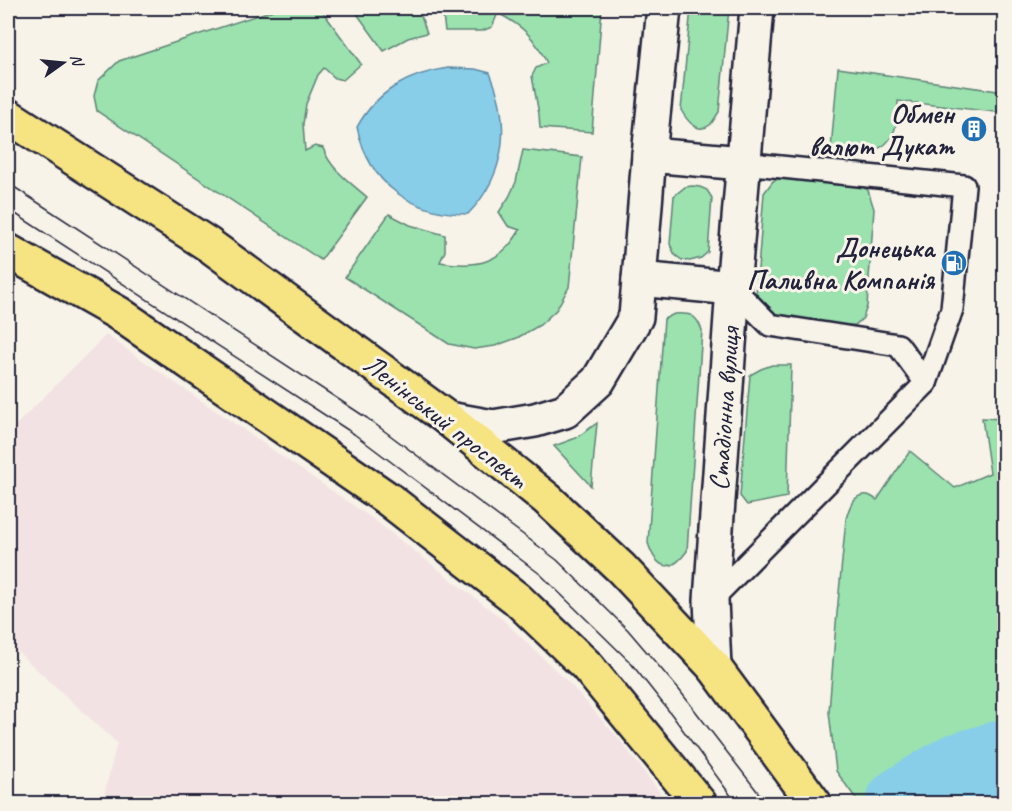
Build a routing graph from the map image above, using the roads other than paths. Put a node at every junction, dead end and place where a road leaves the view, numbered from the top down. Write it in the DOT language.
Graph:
graph roads {
  1 [pos="664,8"];
  2 [pos="757,8"];
  3 [pos="8,116"];
  4 [pos="648,155"];
  5 [pos="743,163"];
  6 [pos="8,251"];
  7 [pos="639,279"];
  8 [pos="733,288"];
  9 [pos="926,383"];
  10 [pos="448,419"];
  11 [pos="711,600"];
  12 [pos="714,667"];
  13 [pos="700,804"];
  14 [pos="815,804"];
  1 -- 4 [label="street"];
  2 -- 5 [label="street, Стадіонна вулиця"];
  3 -- 10 [label="main road, Ленінський проспект"];
  4 -- 5 [label="street"];
  4 -- 7 [label="street"];
  5 -- 8 [label="street, Стадіонна вулиця"];
  5 -- 9 [label="lane"];
  6 -- 13 [label="main road"];
  7 -- 8 [label="street"];
  7 -- 10 [label="street"];
  8 -- 9 [label="lane"];
  8 -- 11 [label="street, Стадіонна вулиця"];
  9 -- 11 [label="lane"];
  10 -- 12 [label="main road, Ленінський проспект"];
  11 -- 12 [label="street, Стадіонна вулиця"];
  12 -- 14 [label="main road, Ленінський проспект"];
}
